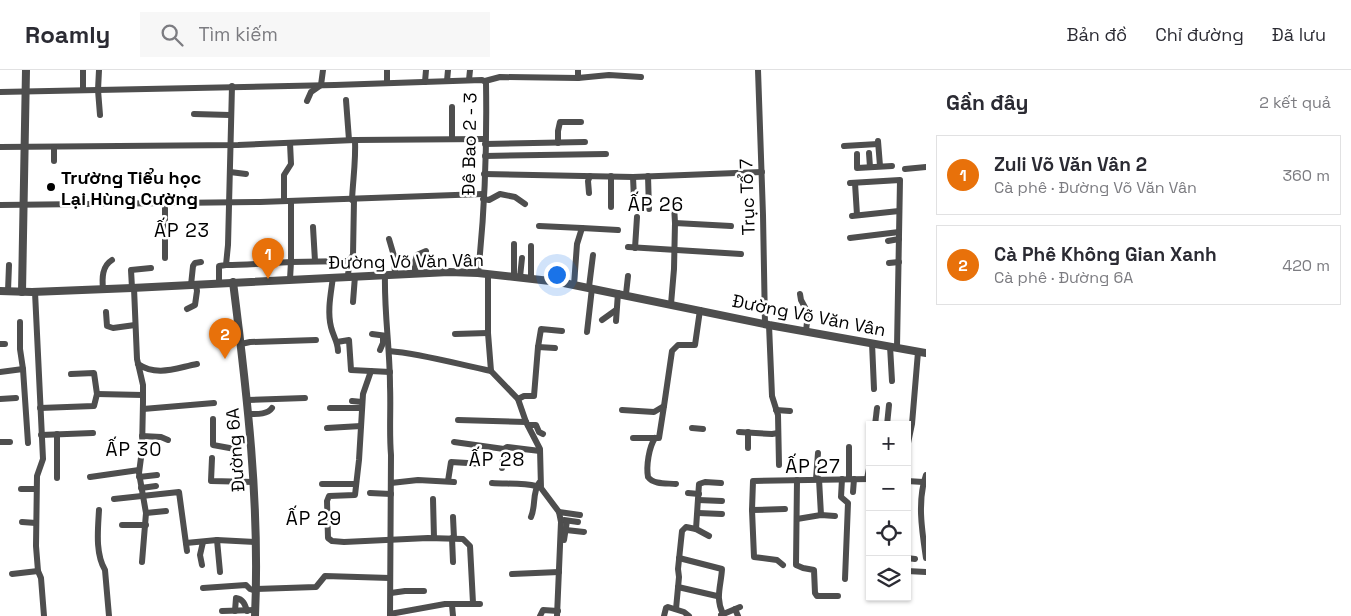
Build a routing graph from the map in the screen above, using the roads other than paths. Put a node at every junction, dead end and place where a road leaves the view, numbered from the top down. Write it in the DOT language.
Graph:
graph roads {
  1 [pos="26,70"];
  2 [pos="83,70"];
  3 [pos="100,70"];
  4 [pos="323,70"];
  5 [pos="387,70"];
  6 [pos="426,70"];
  7 [pos="448,70"];
  8 [pos="470,70"];
  9 [pos="497,70"];
  10 [pos="578,70"];
  11 [pos="758,70"];
  12 [pos="524,74"];
  13 [pos="638,74"];
  14 [pos="497,78"];
  15 [pos="578,78"];
  16 [pos="469,80"];
  17 [pos="447,81"];
  18 [pos="485,81"];
  19 [pos="425,82"];
  20 [pos="386,83"];
  21 [pos="321,85"];
  22 [pos="232,86"];
  23 [pos="83,90"];
  24 [pos="98,90"];
  25 [pos="0,92"];
  26 [pos="26,92"];
  27 [pos="346,100"];
  28 [pos="307,101"];
  29 [pos="452,107"];
  30 [pos="194,114"];
  31 [pos="100,115"];
  32 [pos="230,115"];
  33 [pos="581,122"];
  34 [pos="452,139"];
  35 [pos="352,140"];
  36 [pos="485,142"];
  37 [pos="585,142"];
  38 [pos="290,143"];
  39 [pos="558,143"];
  40 [pos="230,145"];
  41 [pos="844,146"];
  42 [pos="0,147"];
  43 [pos="26,147"];
  44 [pos="54,147"];
  45 [pos="869,153"];
  46 [pos="606,154"];
  47 [pos="857,154"];
  48 [pos="485,156"];
  49 [pos="54,161"];
  50 [pos="880,166"];
  51 [pos="892,166"];
  52 [pos="870,167"];
  53 [pos="926,167"];
  54 [pos="905,169"];
  55 [pos="230,172"];
  56 [pos="762,172"];
  57 [pos="246,174"];
  58 [pos="484,174"];
  59 [pos="590,176"];
  60 [pos="612,176"];
  61 [pos="648,176"];
  62 [pos="632,177"];
  63 [pos="882,180"];
  64 [pos="588,193"];
  65 [pos="483,196"];
  66 [pos="634,199"];
  67 [pos="353,200"];
  68 [pos="287,201"];
  69 [pos="229,202"];
  70 [pos="24,204"];
  71 [pos="165,204"];
  72 [pos="525,204"];
  73 [pos="0,205"];
  74 [pos="674,206"];
  75 [pos="611,207"];
  76 [pos="649,209"];
  77 [pos="899,211"];
  78 [pos="637,218"];
  79 [pos="675,223"];
  80 [pos="539,226"];
  81 [pos="731,226"];
  82 [pos="314,227"];
  83 [pos="582,228"];
  84 [pos="618,230"];
  85 [pos="899,236"];
  86 [pos="850,238"];
  87 [pos="389,239"];
  88 [pos="888,241"];
  89 [pos="514,244"];
  90 [pos="531,246"];
  91 [pos="628,248"];
  92 [pos="636,248"];
  93 [pos="674,250"];
  94 [pos="426,251"];
  95 [pos="741,254"];
  96 [pos="593,255"];
  97 [pos="165,258"];
  98 [pos="522,258"];
  99 [pos="112,260"];
  100 [pos="315,261"];
  101 [pos="349,261"];
  102 [pos="201,262"];
  103 [pos="291,262"];
  104 [pos="899,262"];
  105 [pos="889,263"];
  106 [pos="9,265"];
  107 [pos="226,265"];
  108 [pos="151,268"];
  109 [pos="416,273"];
  110 [pos="478,273"];
  111 [pos="395,274"];
  112 [pos="488,274"];
  113 [pos="385,275"];
  114 [pos="628,276"];
  115 [pos="333,277"];
  116 [pos="351,277"];
  117 [pos="517,277"];
  118 [pos="290,279"];
  119 [pos="531,279"];
  120 [pos="219,282"];
  121 [pos="234,282"];
  122 [pos="194,285"];
  123 [pos="574,285"];
  124 [pos="133,288"];
  125 [pos="591,288"];
  126 [pos="103,289"];
  127 [pos="4,291"];
  128 [pos="22,292"];
  129 [pos="35,292"];
  130 [pos="622,294"];
  131 [pos="800,294"];
  132 [pos="353,302"];
  133 [pos="671,304"];
  134 [pos="187,309"];
  135 [pos="616,310"];
  136 [pos="700,310"];
  137 [pos="106,312"];
  138 [pos="602,320"];
  139 [pos="616,321"];
  140 [pos="20,322"];
  141 [pos="767,324"];
  142 [pos="135,325"];
  143 [pos="562,331"];
  144 [pos="806,331"];
  145 [pos="587,332"];
  146 [pos="488,333"];
  147 [pos="372,334"];
  148 [pos="455,334"];
  149 [pos="385,336"];
  150 [pos="316,340"];
  151 [pos="337,342"];
  152 [pos="872,343"];
  153 [pos="241,344"];
  154 [pos="894,346"];
  155 [pos="538,347"];
  156 [pos="555,348"];
  157 [pos="380,350"];
  158 [pos="338,351"];
  159 [pos="389,351"];
  160 [pos="922,352"];
  161 [pos="138,364"];
  162 [pos="197,364"];
  163 [pos="23,369"];
  164 [pos="370,371"];
  165 [pos="492,371"];
  166 [pos="0,372"];
  167 [pos="390,372"];
  168 [pos="71,374"];
  169 [pos="892,381"];
  170 [pos="874,389"];
  171 [pos="97,394"];
  172 [pos="143,395"];
  173 [pos="16,398"];
  174 [pos="305,398"];
  175 [pos="0,399"];
  176 [pos="518,399"];
  177 [pos="247,400"];
  178 [pos="352,401"];
  179 [pos="214,403"];
  180 [pos="362,405"];
  181 [pos="889,405"];
  182 [pos="664,406"];
  183 [pos="40,408"];
  184 [pos="272,408"];
  185 [pos="330,408"];
  186 [pos="876,408"];
  187 [pos="143,409"];
  188 [pos="622,410"];
  189 [pos="776,410"];
  190 [pos="790,411"];
  191 [pos="248,414"];
  192 [pos="214,419"];
  193 [pos="458,420"];
  194 [pos="875,421"];
  195 [pos="887,421"];
  196 [pos="527,423"];
  197 [pos="361,426"];
  198 [pos="327,428"];
  199 [pos="692,428"];
  200 [pos="704,429"];
  201 [pos="911,429"];
  202 [pos="738,432"];
  203 [pos="748,432"];
  204 [pos="93,433"];
  205 [pos="778,433"];
  206 [pos="57,434"];
  207 [pos="543,434"];
  208 [pos="41,435"];
  209 [pos="142,436"];
  210 [pos="633,438"];
  211 [pos="655,438"];
  212 [pos="168,440"];
  213 [pos="0,442"];
  214 [pos="10,442"];
  215 [pos="454,442"];
  216 [pos="28,443"];
  217 [pos="849,447"];
  218 [pos="748,448"];
  219 [pos="504,449"];
  220 [pos="235,450"];
  221 [pos="540,451"];
  222 [pos="818,453"];
  223 [pos="212,458"];
  224 [pos="484,464"];
  225 [pos="779,465"];
  226 [pos="502,468"];
  227 [pos="139,473"];
  228 [pos="157,475"];
  229 [pos="926,475"];
  230 [pos="90,476"];
  231 [pos="57,478"];
  232 [pos="817,479"];
  233 [pos="848,479"];
  234 [pos="866,479"];
  235 [pos="797,480"];
  236 [pos="254,482"];
  237 [pos="391,482"];
  238 [pos="911,482"];
  239 [pos="492,483"];
  240 [pos="721,483"];
  241 [pos="322,484"];
  242 [pos="356,484"];
  243 [pos="538,484"];
  244 [pos="676,484"];
  245 [pos="156,486"];
  246 [pos="924,486"];
  247 [pos="141,488"];
  248 [pos="20,489"];
  249 [pos="36,489"];
  250 [pos="854,492"];
  251 [pos="370,493"];
  252 [pos="688,493"];
  253 [pos="391,494"];
  254 [pos="143,496"];
  255 [pos="699,497"];
  256 [pos="114,499"];
  257 [pos="433,499"];
  258 [pos="722,501"];
  259 [pos="784,509"];
  260 [pos="99,510"];
  261 [pos="752,510"];
  262 [pos="924,510"];
  263 [pos="166,511"];
  264 [pos="146,513"];
  265 [pos="698,513"];
  266 [pos="580,514"];
  267 [pos="722,514"];
  268 [pos="821,515"];
  269 [pos="835,516"];
  270 [pos="453,517"];
  271 [pos="531,517"];
  272 [pos="562,517"];
  273 [pos="797,519"];
  274 [pos="22,522"];
  275 [pos="578,522"];
  276 [pos="36,523"];
  277 [pos="122,525"];
  278 [pos="146,525"];
  279 [pos="696,529"];
  280 [pos="566,530"];
  281 [pos="584,532"];
  282 [pos="709,536"];
  283 [pos="434,538"];
  284 [pos="453,538"];
  285 [pos="390,539"];
  286 [pos="217,540"];
  287 [pos="564,540"];
  288 [pos="203,542"];
  289 [pos="256,542"];
  290 [pos="186,544"];
  291 [pos="187,551"];
  292 [pos="679,558"];
  293 [pos="911,558"];
  294 [pos="915,558"];
  295 [pos="926,558"];
  296 [pos="142,562"];
  297 [pos="453,562"];
  298 [pos="202,565"];
  299 [pos="783,565"];
  300 [pos="38,571"];
  301 [pos="911,571"];
  302 [pos="220,572"];
  303 [pos="559,572"];
  304 [pos="926,572"];
  305 [pos="12,574"];
  306 [pos="512,574"];
  307 [pos="390,578"];
  308 [pos="845,579"];
  309 [pos="678,587"];
  310 [pos="203,588"];
  311 [pos="256,590"];
  312 [pos="424,591"];
  313 [pos="391,593"];
  314 [pos="717,596"];
  315 [pos="838,596"];
  316 [pos="452,605"];
  317 [pos="676,609"];
  318 [pos="222,611"];
  319 [pos="235,611"];
  320 [pos="253,612"];
  321 [pos="558,613"];
  322 [pos="390,615"];
  323 [pos="721,615"];
  324 [pos="44,616"];
  325 [pos="110,616"];
  326 [pos="453,616"];
  327 [pos="540,616"];
  328 [pos="664,616"];
  329 [pos="689,616"];
  330 [pos="738,616"];
  1 -- 26 [label="street"];
  2 -- 23 [label="street"];
  3 -- 24 [label="street"];
  4 -- 21 [label="street"];
  5 -- 20 [label="street"];
  6 -- 19 [label="street"];
  7 -- 17 [label="street"];
  8 -- 16 [label="street"];
  9 -- 14 [label="street"];
  10 -- 15 [label="street"];
  11 -- 56 [label="street, Trục Tổ 7"];
  12 -- 14 [label="street"];
  12 -- 15 [label="street"];
  13 -- 15 [label="street"];
  14 -- 18 [label="street"];
  16 -- 17 [label="street, Đê Bao 2 - 3"];
  16 -- 18 [label="street, Đê Bao 2 - 3"];
  17 -- 19 [label="street, Đê Bao 2 - 3"];
  18 -- 36 [label="street, Đê Bao 2 - 3"];
  19 -- 20 [label="street, Đê Bao 2 - 3"];
  20 -- 21 [label="street, Đê Bao 2 - 3"];
  21 -- 22 [label="street, Đê Bao 2 - 3"];
  21 -- 28 [label="street"];
  22 -- 24 [label="street, Đê Bao 2 - 3"];
  22 -- 32 [label="street"];
  23 -- 24 [label="street, Đê Bao 2 - 3"];
  23 -- 26 [label="street, Đê Bao 2 - 3"];
  24 -- 31 [label="street"];
  25 -- 26 [label="street, Đê Bao 2 - 3"];
  26 -- 43 [label="street"];
  27 -- 35 [label="street"];
  29 -- 34 [label="street"];
  30 -- 32 [label="street"];
  32 -- 40 [label="street"];
  33 -- 39 [label="street"];
  34 -- 35 [label="street"];
  34 -- 36 [label="street"];
  35 -- 38 [label="street"];
  35 -- 67 [label="street"];
  36 -- 39 [label="street"];
  36 -- 48 [label="street, Đê Bao 2 - 3"];
  37 -- 39 [label="street"];
  38 -- 40 [label="street"];
  38 -- 68 [label="street"];
  40 -- 44 [label="street"];
  40 -- 55 [label="street"];
  41 -- 50 [label="street"];
  42 -- 43 [label="street"];
  43 -- 44 [label="street"];
  43 -- 70 [label="street"];
  44 -- 49 [label="street"];
  45 -- 52 [label="street"];
  46 -- 48 [label="street"];
  47 -- 52 [label="street"];
  48 -- 58 [label="street, Đê Bao 2 - 3"];
  50 -- 51 [label="street"];
  50 -- 52 [label="street"];
  50 -- 63 [label="street"];
  53 -- 54 [label="street"];
  55 -- 57 [label="street"];
  55 -- 69 [label="street"];
  56 -- 61 [label="street"];
  56 -- 141 [label="street, Trục Tổ 7"];
  58 -- 59 [label="street"];
  58 -- 65 [label="street, Đê Bao 2 - 3"];
  59 -- 60 [label="street"];
  59 -- 64 [label="street"];
  60 -- 62 [label="street"];
  60 -- 75 [label="street"];
  61 -- 62 [label="street"];
  61 -- 76 [label="street"];
  62 -- 66 [label="street"];
  63 -- 77 [label="street"];
  63 -- 77 [label="street"];
  65 -- 67 [label="street"];
  65 -- 72 [label="street"];
  65 -- 110 [label="street, Đê Bao 2 - 3"];
  67 -- 68 [label="street"];
  67 -- 101 [label="street"];
  68 -- 69 [label="street"];
  68 -- 103 [label="street"];
  69 -- 71 [label="street"];
  69 -- 107 [label="street"];
  70 -- 71 [label="street"];
  70 -- 73 [label="street"];
  70 -- 128 [label="street"];
  71 -- 97 [label="street"];
  74 -- 79 [label="street"];
  77 -- 85 [label="street"];
  78 -- 92 [label="street"];
  79 -- 81 [label="street"];
  79 -- 93 [label="street"];
  80 -- 83 [label="street"];
  82 -- 100 [label="street"];
  83 -- 84 [label="street"];
  83 -- 123 [label="street"];
  85 -- 86 [label="street"];
  85 -- 88 [label="street"];
  85 -- 104 [label="street"];
  87 -- 111 [label="street"];
  89 -- 117 [label="street"];
  90 -- 119 [label="street"];
  91 -- 92 [label="street"];
  92 -- 93 [label="street"];
  93 -- 95 [label="street"];
  93 -- 133 [label="street"];
  94 -- 109 [label="street"];
  96 -- 125 [label="street"];
  98 -- 117 [label="street"];
  99 -- 126 [label="street"];
  100 -- 101 [label="street"];
  100 -- 103 [label="street"];
  101 -- 116 [label="street"];
  102 -- 122 [label="street"];
  103 -- 107 [label="street"];
  103 -- 118 [label="street"];
  104 -- 105 [label="street"];
  104 -- 154 [label="street"];
  106 -- 127 [label="street"];
  107 -- 120 [label="street"];
  108 -- 124 [label="street"];
  109 -- 110 [label="street, Đường Võ Văn Vân"];
  109 -- 111 [label="street, Đường Võ Văn Vân"];
  110 -- 112 [label="street, Đường Võ Văn Vân"];
  111 -- 113 [label="street, Đường Võ Văn Vân"];
  112 -- 117 [label="street, Đường Võ Văn Vân"];
  112 -- 146 [label="street"];
  113 -- 116 [label="street, Đường Võ Văn Vân"];
  113 -- 149 [label="street"];
  114 -- 130 [label="street"];
  115 -- 116 [label="street, Đường Võ Văn Vân"];
  115 -- 118 [label="street, Đường Võ Văn Vân"];
  115 -- 151 [label="street"];
  116 -- 132 [label="street"];
  117 -- 119 [label="street, Đường Võ Văn Vân"];
  118 -- 121 [label="street, Đường Võ Văn Vân"];
  119 -- 123 [label="street, Đường Võ Văn Vân"];
  120 -- 121 [label="street, Đường Võ Văn Vân"];
  120 -- 122 [label="street, Đường Võ Văn Vân"];
  121 -- 153 [label="street, Đường 6A"];
  122 -- 124 [label="street, Đường Võ Văn Vân"];
  122 -- 134 [label="street"];
  123 -- 125 [label="street, Đường Võ Văn Vân"];
  124 -- 126 [label="street, Đường Võ Văn Vân"];
  124 -- 142 [label="street"];
  125 -- 130 [label="street, Đường Võ Văn Vân"];
  125 -- 145 [label="street"];
  126 -- 129 [label="street, Đường Võ Văn Vân"];
  127 -- 128 [label="street, Đường Võ Văn Vân"];
  128 -- 129 [label="street, Đường Võ Văn Vân"];
  129 -- 183 [label="street"];
  130 -- 133 [label="street, Đường Võ Văn Vân"];
  130 -- 135 [label="street"];
  131 -- 144 [label="street"];
  133 -- 136 [label="street, Đường Võ Văn Vân"];
  135 -- 138 [label="street"];
  135 -- 139 [label="street"];
  136 -- 141 [label="street, Đường Võ Văn Vân"];
  136 -- 182 [label="street"];
  137 -- 142 [label="street"];
  140 -- 163 [label="street"];
  141 -- 144 [label="street, Đường Võ Văn Vân"];
  141 -- 189 [label="street, Trục Tổ 7"];
  142 -- 161 [label="street"];
  143 -- 155 [label="street"];
  144 -- 152 [label="street, Đường Võ Văn Vân"];
  146 -- 148 [label="street"];
  146 -- 165 [label="street"];
  147 -- 149 [label="street"];
  149 -- 157 [label="street"];
  149 -- 159 [label="street"];
  150 -- 153 [label="street"];
  151 -- 158 [label="street"];
  151 -- 164 [label="street"];
  152 -- 154 [label="street, Đường Võ Văn Vân"];
  152 -- 170 [label="street"];
  153 -- 177 [label="street, Đường 6A"];
  154 -- 160 [label="street, Đường Võ Văn Vân"];
  154 -- 169 [label="street"];
  155 -- 156 [label="street"];
  155 -- 176 [label="street"];
  159 -- 165 [label="street"];
  159 -- 167 [label="street"];
  160 -- 201 [label="street"];
  161 -- 162 [label="street"];
  161 -- 172 [label="street"];
  163 -- 166 [label="street"];
  163 -- 216 [label="street"];
  164 -- 167 [label="street"];
  164 -- 180 [label="street"];
  165 -- 176 [label="street"];
  167 -- 237 [label="street"];
  168 -- 171 [label="street"];
  171 -- 172 [label="street"];
  171 -- 183 [label="street"];
  172 -- 187 [label="street"];
  173 -- 175 [label="street"];
  174 -- 177 [label="street"];
  176 -- 196 [label="street"];
  177 -- 191 [label="street, Đường 6A"];
  178 -- 180 [label="street"];
  179 -- 187 [label="street"];
  180 -- 185 [label="street"];
  180 -- 197 [label="street"];
  181 -- 195 [label="street"];
  182 -- 188 [label="street"];
  182 -- 211 [label="street"];
  183 -- 208 [label="street"];
  184 -- 191 [label="street"];
  186 -- 194 [label="street"];
  187 -- 209 [label="street"];
  189 -- 190 [label="street"];
  189 -- 205 [label="street, Trục Tổ 7"];
  191 -- 236 [label="street, Đường 6A"];
  192 -- 220 [label="street"];
  193 -- 196 [label="street"];
  196 -- 207 [label="street"];
  196 -- 221 [label="street"];
  197 -- 198 [label="street"];
  197 -- 242 [label="street"];
  199 -- 200 [label="street"];
  202 -- 203 [label="street"];
  203 -- 205 [label="street"];
  203 -- 218 [label="street"];
  204 -- 206 [label="street"];
  205 -- 225 [label="street, Trục Tổ 7"];
  206 -- 208 [label="street"];
  206 -- 231 [label="street"];
  208 -- 249 [label="street"];
  209 -- 212 [label="street"];
  209 -- 227 [label="street"];
  210 -- 211 [label="street"];
  211 -- 244 [label="street"];
  213 -- 214 [label="street"];
  215 -- 219 [label="street"];
  217 -- 233 [label="street"];
  219 -- 221 [label="street"];
  219 -- 226 [label="street"];
  221 -- 243 [label="street"];
  222 -- 232 [label="street"];
  223 -- 236 [label="street"];
  224 -- 237 [label="street"];
  227 -- 228 [label="street"];
  227 -- 230 [label="street"];
  227 -- 247 [label="street"];
  229 -- 246 [label="street"];
  232 -- 233 [label="street"];
  232 -- 235 [label="street"];
  232 -- 268 [label="street"];
  233 -- 234 [label="street"];
  233 -- 250 [label="street"];
  233 -- 308 [label="street"];
  235 -- 261 [label="street"];
  235 -- 273 [label="street"];
  236 -- 289 [label="street, Đường 6A"];
  237 -- 253 [label="street"];
  238 -- 246 [label="street"];
  239 -- 243 [label="street"];
  240 -- 255 [label="street"];
  241 -- 242 [label="street"];
  242 -- 285 [label="street"];
  243 -- 271 [label="street"];
  243 -- 272 [label="street"];
  245 -- 247 [label="street"];
  246 -- 262 [label="street"];
  247 -- 254 [label="street"];
  248 -- 249 [label="street"];
  249 -- 276 [label="street"];
  251 -- 253 [label="street"];
  252 -- 255 [label="street"];
  253 -- 285 [label="street"];
  254 -- 256 [label="street"];
  254 -- 264 [label="street"];
  254 -- 290 [label="street"];
  255 -- 258 [label="street"];
  255 -- 265 [label="street"];
  257 -- 283 [label="street"];
  259 -- 261 [label="street"];
  260 -- 325 [label="street"];
  261 -- 299 [label="street"];
  262 -- 295 [label="street"];
  263 -- 264 [label="street"];
  264 -- 278 [label="street"];
  265 -- 267 [label="street"];
  265 -- 279 [label="street"];
  266 -- 272 [label="street"];
  268 -- 269 [label="street"];
  268 -- 273 [label="street"];
  270 -- 284 [label="street"];
  272 -- 275 [label="street"];
  272 -- 280 [label="street"];
  272 -- 303 [label="street"];
  273 -- 315 [label="street"];
  274 -- 276 [label="street"];
  276 -- 300 [label="street"];
  277 -- 278 [label="street"];
  278 -- 296 [label="street"];
  279 -- 282 [label="street"];
  279 -- 292 [label="street"];
  280 -- 281 [label="street"];
  280 -- 287 [label="street"];
  283 -- 284 [label="street"];
  283 -- 285 [label="street"];
  284 -- 297 [label="street"];
  284 -- 316 [label="street"];
  285 -- 307 [label="street"];
  286 -- 288 [label="street"];
  286 -- 289 [label="street"];
  286 -- 302 [label="street"];
  288 -- 290 [label="street"];
  288 -- 298 [label="street"];
  289 -- 311 [label="street, Đường 6A"];
  290 -- 291 [label="street"];
  292 -- 309 [label="street"];
  292 -- 314 [label="street"];
  293 -- 294 [label="street"];
  300 -- 305 [label="street"];
  300 -- 324 [label="street"];
  301 -- 304 [label="street"];
  303 -- 306 [label="street"];
  303 -- 321 [label="street"];
  307 -- 311 [label="street"];
  307 -- 313 [label="street"];
  309 -- 314 [label="street"];
  309 -- 317 [label="street"];
  310 -- 311 [label="street"];
  311 -- 320 [label="street, Đường 6A"];
  312 -- 313 [label="street"];
  313 -- 322 [label="street"];
  314 -- 323 [label="street"];
  316 -- 322 [label="street"];
  316 -- 326 [label="street"];
  317 -- 328 [label="street"];
  317 -- 329 [label="street"];
  318 -- 319 [label="street"];
  319 -- 320 [label="street"];
  319 -- 320 [label="street"];
  321 -- 327 [label="street"];
  323 -- 330 [label="street"];
}
